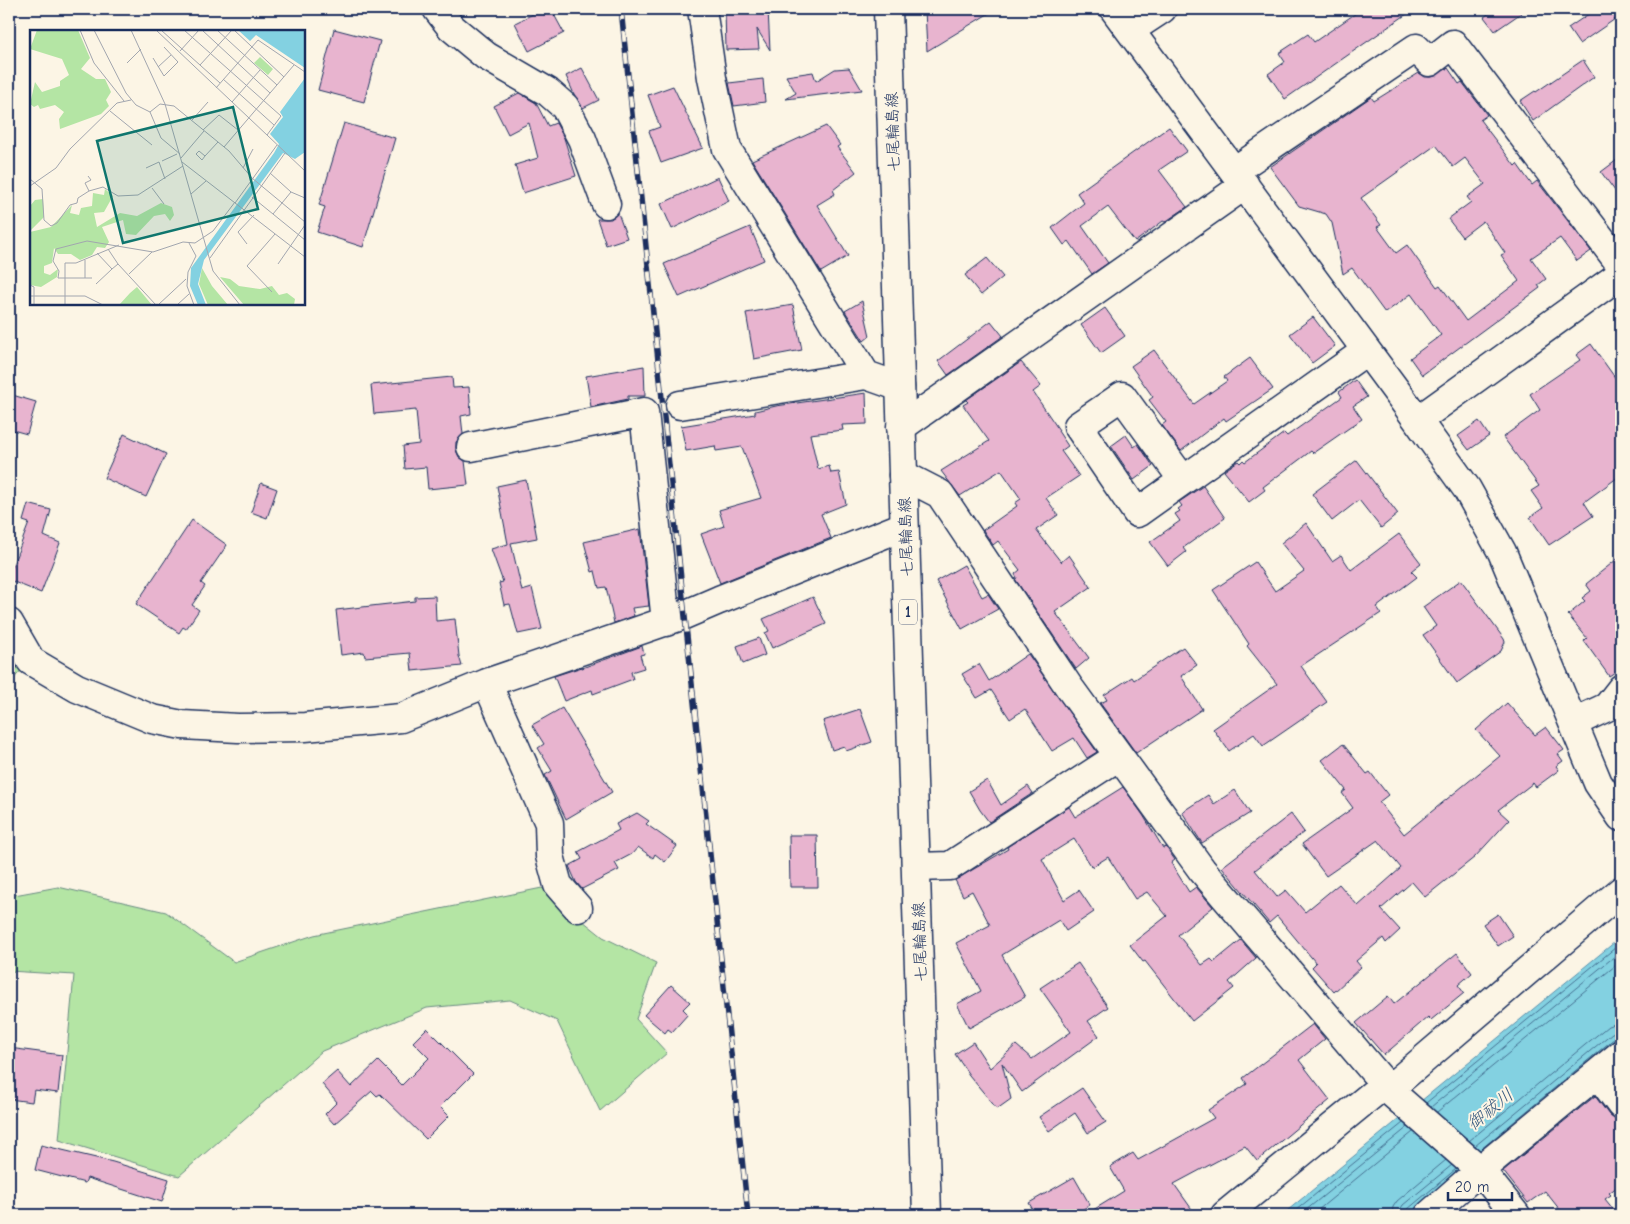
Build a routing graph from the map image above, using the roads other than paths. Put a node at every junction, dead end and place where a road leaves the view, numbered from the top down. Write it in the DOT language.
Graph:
graph roads {
  1 [pos="437,9"];
  2 [pos="702,9"];
  3 [pos="888,9"];
  4 [pos="1162,9"];
  5 [pos="1122,19"];
  6 [pos="1239,178"];
  7 [pos="606,204"];
  8 [pos="1621,266"];
  9 [pos="1621,274"];
  10 [pos="1366,350"];
  11 [pos="866,375"];
  12 [pos="900,387"];
  13 [pos="680,405"];
  14 [pos="1418,420"];
  15 [pos="901,426"];
  16 [pos="471,447"];
  17 [pos="903,475"];
  18 [pos="1183,480"];
  19 [pos="904,526"];
  20 [pos="666,622"];
  21 [pos="9,623"];
  22 [pos="487,683"];
  23 [pos="1621,689"];
  24 [pos="1573,723"];
  25 [pos="1119,756"];
  26 [pos="1621,817"];
  27 [pos="917,867"];
  28 [pos="1621,891"];
  29 [pos="578,908"];
  30 [pos="1621,1054"];
  31 [pos="1598,1074"];
  32 [pos="1389,1089"];
  33 [pos="1621,1105"];
  34 [pos="1480,1170"];
  35 [pos="928,1215"];
  36 [pos="1225,1215"];
  37 [pos="1429,1215"];
  38 [pos="1516,1215"];
  1 -- 7 [label="street"];
  2 -- 11 [label="street"];
  3 -- 12 [label="street, 七尾輪島線 / 1"];
  4 -- 5 [label="street"];
  5 -- 6 [label="street"];
  6 -- 8 [label="street"];
  6 -- 10 [label="street"];
  6 -- 15 [label="street"];
  9 -- 14 [label="street"];
  10 -- 14 [label="street"];
  10 -- 18 [label="street"];
  11 -- 12 [label="street"];
  11 -- 13 [label="street"];
  12 -- 15 [label="street, 七尾輪島線 / 1"];
  14 -- 24 [label="street"];
  15 -- 17 [label="street, 七尾輪島線 / 1"];
  16 -- 20 [label="street"];
  17 -- 19 [label="street, 七尾輪島線 / 1"];
  17 -- 25 [label="street"];
  19 -- 20 [label="street"];
  19 -- 27 [label="street, 七尾輪島線 / 1"];
  20 -- 22 [label="street"];
  21 -- 22 [label="street"];
  22 -- 29 [label="street"];
  23 -- 24 [label="street"];
  24 -- 26 [label="street"];
  25 -- 27 [label="street"];
  25 -- 32 [label="street"];
  27 -- 35 [label="street, 七尾輪島線 / 1"];
  28 -- 32 [label="street"];
  30 -- 31 [label="street"];
  31 -- 33 [label="street"];
  31 -- 34 [label="street"];
  32 -- 34 [label="street"];
  32 -- 36 [label="street"];
  34 -- 37 [label="street"];
  34 -- 38 [label="street"];
}
